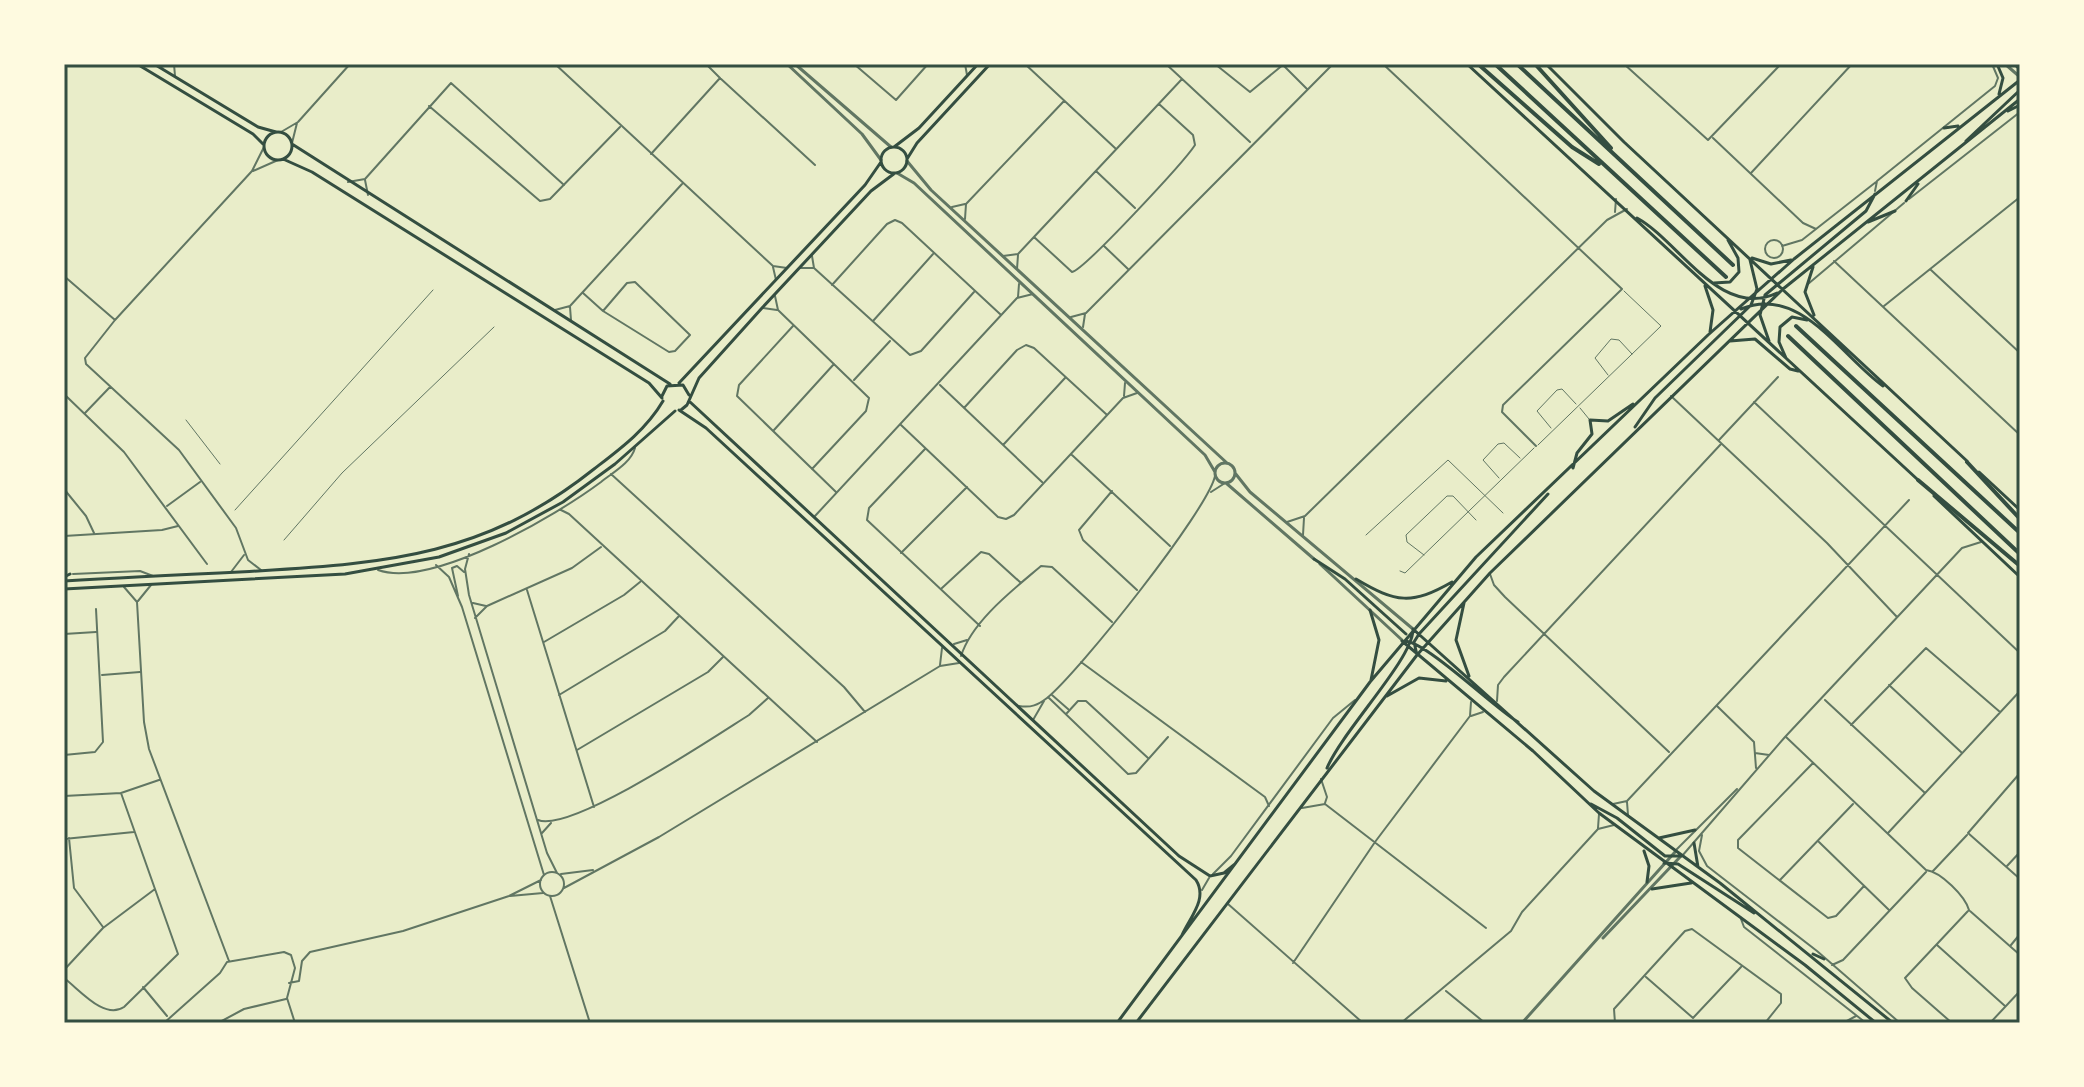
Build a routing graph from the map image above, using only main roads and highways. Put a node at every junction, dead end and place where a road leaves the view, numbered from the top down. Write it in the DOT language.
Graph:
graph roads {
  1 [pos="137,64"];
  2 [pos="978,64"];
  3 [pos="990,64"];
  4 [pos="1467,64"];
  5 [pos="1478,64"];
  6 [pos="1495,64"];
  7 [pos="1517,64"];
  8 [pos="1535,64"];
  9 [pos="1546,64"];
  10 [pos="1995,64"];
  11 [pos="2014,64"];
  12 [pos="156,66"];
  13 [pos="2020,69"];
  14 [pos="2020,79"];
  15 [pos="2020,90"];
  16 [pos="1999,96"];
  17 [pos="2020,99"];
  18 [pos="2020,105"];
  19 [pos="2002,114"];
  20 [pos="1962,125"];
  21 [pos="1944,128"];
  22 [pos="278,132"];
  23 [pos="292,144"];
  24 [pos="264,146"];
  25 [pos="892,147"];
  26 [pos="1961,147"];
  27 [pos="280,160"];
  28 [pos="907,160"];
  29 [pos="881,161"];
  30 [pos="1622,162"];
  31 [pos="1610,172"];
  32 [pos="896,173"];
  33 [pos="1920,180"];
  34 [pos="1875,194"];
  35 [pos="1906,201"];
  36 [pos="1895,211"];
  37 [pos="1633,215"];
  38 [pos="1865,223"];
  39 [pos="1725,235"];
  40 [pos="1748,256"];
  41 [pos="1794,259"];
  42 [pos="1815,263"];
  43 [pos="1733,265"];
  44 [pos="1726,277"];
  45 [pos="1772,279"];
  46 [pos="1703,282"];
  47 [pos="1711,282"];
  48 [pos="1777,284"];
  49 [pos="1783,289"];
  50 [pos="1756,293"];
  51 [pos="1753,298"];
  52 [pos="1762,301"];
  53 [pos="1768,303"];
  54 [pos="1751,305"];
  55 [pos="1759,311"];
  56 [pos="1735,312"];
  57 [pos="1740,317"];
  58 [pos="1810,321"];
  59 [pos="1818,321"];
  60 [pos="1747,323"];
  61 [pos="1796,326"];
  62 [pos="1708,335"];
  63 [pos="1788,336"];
  64 [pos="1726,343"];
  65 [pos="1771,345"];
  66 [pos="1788,362"];
  67 [pos="1799,371"];
  68 [pos="678,383"];
  69 [pos="670,384"];
  70 [pos="1892,393"];
  71 [pos="1646,394"];
  72 [pos="689,395"];
  73 [pos="662,400"];
  74 [pos="689,401"];
  75 [pos="677,410"];
  76 [pos="1631,433"];
  77 [pos="1967,462"];
  78 [pos="1573,469"];
  79 [pos="1918,480"];
  80 [pos="1557,484"];
  81 [pos="2020,510"];
  82 [pos="2020,519"];
  83 [pos="2020,533"];
  84 [pos="2020,554"];
  85 [pos="1314,559"];
  86 [pos="2020,566"];
  87 [pos="70,574"];
  88 [pos="2020,577"];
  89 [pos="64,578"];
  90 [pos="1356,579"];
  91 [pos="1456,580"];
  92 [pos="64,589"];
  93 [pos="1465,600"];
  94 [pos="1370,610"];
  95 [pos="1413,629"];
  96 [pos="1419,634"];
  97 [pos="1407,635"];
  98 [pos="1402,641"];
  99 [pos="1413,641"];
  100 [pos="1427,642"];
  101 [pos="1409,647"];
  102 [pos="1423,647"];
  103 [pos="1417,655"];
  104 [pos="1471,679"];
  105 [pos="1370,682"];
  106 [pos="1449,682"];
  107 [pos="1383,699"];
  108 [pos="1524,726"];
  109 [pos="1322,777"];
  110 [pos="1585,800"];
  111 [pos="1695,830"];
  112 [pos="1656,838"];
  113 [pos="1694,843"];
  114 [pos="1643,848"];
  115 [pos="1681,856"];
  116 [pos="1240,858"];
  117 [pos="1673,865"];
  118 [pos="1703,873"];
  119 [pos="1647,882"];
  120 [pos="1691,883"];
  121 [pos="1720,883"];
  122 [pos="1729,883"];
  123 [pos="1652,889"];
  124 [pos="1762,917"];
  125 [pos="1179,941"];
  126 [pos="1809,953"];
  127 [pos="1824,959"];
  128 [pos="1117,1023"];
  129 [pos="1136,1023"];
  130 [pos="1876,1023"];
  131 [pos="1893,1023"];
  1 -- 24 [label="main road"];
  2 -- 25 [label="main road"];
  3 -- 28 [label="main road"];
  4 -- 37 [label="main road"];
  5 -- 31 [label="highway"];
  6 -- 31 [label="highway"];
  7 -- 30 [label="highway"];
  8 -- 30 [label="highway"];
  9 -- 39 [label="main road"];
  10 -- 16 [label="main road"];
  11 -- 13 [label="main road"];
  12 -- 22 [label="main road"];
  14 -- 16 [label="main road"];
  15 -- 26 [label="main road"];
  16 -- 20 [label="main road"];
  17 -- 19 [label="main road"];
  18 -- 19 [label="main road"];
  19 -- 26 [label="main road"];
  20 -- 21 [label="main road"];
  20 -- 34 [label="main road"];
  22 -- 23 [label="main road"];
  22 -- 24 [label="main road"];
  23 -- 27 [label="main road"];
  23 -- 69 [label="main road"];
  24 -- 27 [label="main road"];
  25 -- 28 [label="main road"];
  25 -- 29 [label="main road"];
  26 -- 33 [label="main road"];
  27 -- 73 [label="main road"];
  28 -- 32 [label="main road"];
  29 -- 32 [label="main road"];
  29 -- 68 [label="main road"];
  30 -- 43 [label="highway"];
  31 -- 44 [label="highway"];
  32 -- 72 [label="main road"];
  33 -- 35 [label="main road"];
  33 -- 38 [label="main road"];
  34 -- 41 [label="main road"];
  34 -- 48 [label="main road"];
  36 -- 38 [label="main road"];
  37 -- 46 [label="main road"];
  37 -- 47 [label="main road"];
  38 -- 42 [label="main road"];
  39 -- 40 [label="main road"];
  39 -- 47 [label="main road"];
  40 -- 41 [label="main road"];
  40 -- 45 [label="main road"];
  40 -- 50 [label="main road"];
  41 -- 45 [label="main road"];
  42 -- 49 [label="main road"];
  42 -- 59 [label="main road"];
  45 -- 48 [label="main road"];
  45 -- 50 [label="main road"];
  46 -- 56 [label="main road"];
  46 -- 62 [label="main road"];
  47 -- 51 [label="main road"];
  48 -- 49 [label="main road"];
  48 -- 52 [label="main road"];
  49 -- 52 [label="main road"];
  49 -- 53 [label="main road"];
  49 -- 59 [label="main road"];
  50 -- 51 [label="main road"];
  51 -- 52 [label="main road"];
  51 -- 54 [label="main road"];
  51 -- 56 [label="main road"];
  52 -- 53 [label="main road"];
  52 -- 54 [label="main road"];
  52 -- 55 [label="main road"];
  53 -- 55 [label="main road"];
  53 -- 58 [label="main road"];
  54 -- 56 [label="main road"];
  54 -- 57 [label="main road"];
  55 -- 60 [label="main road"];
  55 -- 65 [label="main road"];
  56 -- 57 [label="main road"];
  56 -- 62 [label="main road"];
  57 -- 60 [label="main road"];
  57 -- 76 [label="main road"];
  58 -- 66 [label="main road"];
  58 -- 70 [label="main road"];
  59 -- 70 [label="main road"];
  60 -- 64 [label="main road"];
  60 -- 65 [label="main road"];
  61 -- 83 [label="highway"];
  62 -- 71 [label="main road"];
  63 -- 84 [label="highway"];
  64 -- 67 [label="main road"];
  64 -- 76 [label="main road"];
  65 -- 66 [label="main road"];
  66 -- 67 [label="main road"];
  67 -- 79 [label="main road"];
  68 -- 69 [label="main road"];
  68 -- 72 [label="main road"];
  69 -- 73 [label="main road"];
  70 -- 77 [label="main road"];
  71 -- 78 [label="main road"];
  71 -- 78 [label="main road"];
  72 -- 74 [label="main road"];
  73 -- 75 [label="main road"];
  73 -- 89 [label="main road"];
  74 -- 75 [label="main road"];
  74 -- 116 [label="main road"];
  75 -- 92 [label="main road"];
  75 -- 125 [label="main road"];
  76 -- 93 [label="main road"];
  77 -- 81 [label="main road"];
  77 -- 82 [label="highway"];
  78 -- 80 [label="main road"];
  79 -- 86 [label="highway"];
  79 -- 88 [label="main road"];
  80 -- 91 [label="main road"];
  80 -- 96 [label="main road"];
  85 -- 97 [label="main road"];
  87 -- 89 [label="main road"];
  90 -- 91 [label="main road"];
  91 -- 95 [label="main road"];
  93 -- 100 [label="main road"];
  93 -- 104 [label="main road"];
  94 -- 105 [label="main road"];
  95 -- 96 [label="main road"];
  95 -- 97 [label="main road"];
  95 -- 99 [label="main road"];
  96 -- 99 [label="main road"];
  96 -- 100 [label="main road"];
  97 -- 98 [label="main road"];
  97 -- 99 [label="main road"];
  98 -- 99 [label="main road"];
  98 -- 101 [label="main road"];
  98 -- 105 [label="main road"];
  99 -- 100 [label="main road"];
  99 -- 101 [label="main road"];
  99 -- 102 [label="main road"];
  99 -- 103 [label="main road"];
  100 -- 102 [label="main road"];
  100 -- 104 [label="main road"];
  101 -- 103 [label="main road"];
  101 -- 109 [label="main road"];
  102 -- 103 [label="main road"];
  102 -- 108 [label="main road"];
  103 -- 106 [label="main road"];
  103 -- 107 [label="main road"];
  104 -- 108 [label="main road"];
  105 -- 116 [label="main road"];
  106 -- 107 [label="main road"];
  106 -- 110 [label="main road"];
  107 -- 109 [label="main road"];
  108 -- 112 [label="main road"];
  109 -- 129 [label="main road"];
  110 -- 114 [label="main road"];
  110 -- 115 [label="main road"];
  111 -- 112 [label="main road"];
  112 -- 115 [label="main road"];
  113 -- 118 [label="main road"];
  114 -- 117 [label="main road"];
  114 -- 119 [label="main road"];
  115 -- 118 [label="main road"];
  116 -- 125 [label="main road"];
  117 -- 120 [label="main road"];
  117 -- 124 [label="main road"];
  118 -- 121 [label="main road"];
  120 -- 123 [label="main road"];
  120 -- 130 [label="main road"];
  121 -- 122 [label="main road"];
  121 -- 124 [label="main road"];
  124 -- 126 [label="main road"];
  125 -- 128 [label="main road"];
  126 -- 127 [label="main road"];
  126 -- 131 [label="main road"];
}
